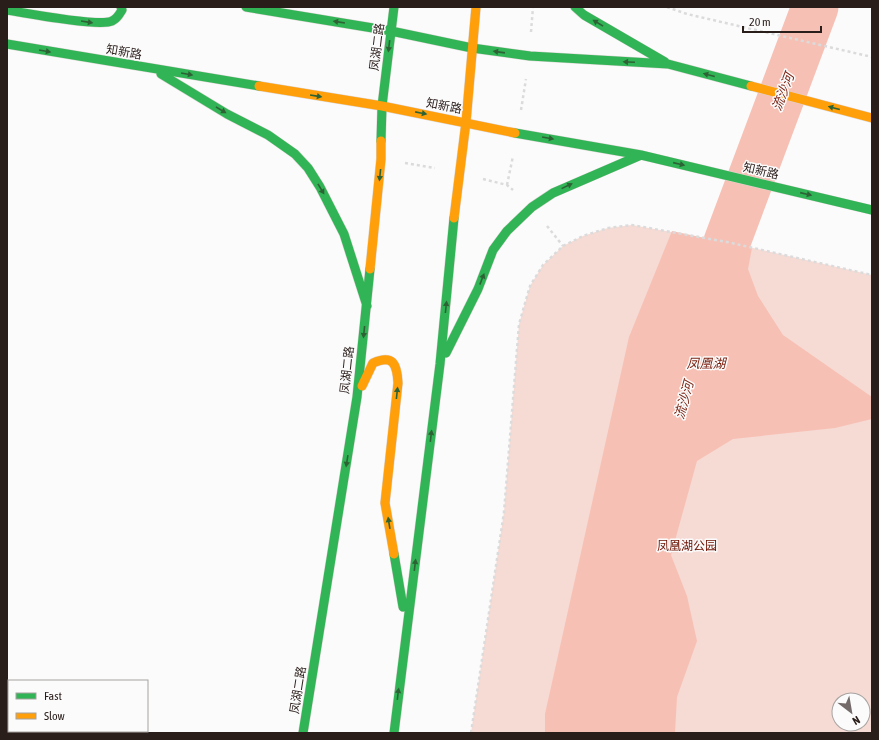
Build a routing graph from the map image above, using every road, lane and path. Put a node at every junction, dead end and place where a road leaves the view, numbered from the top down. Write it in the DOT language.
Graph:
graph roads {
  1 [pos="121,7"];
  2 [pos="246,7"];
  3 [pos="394,7"];
  4 [pos="476,7"];
  5 [pos="533,7"];
  6 [pos="575,7"];
  7 [pos="667,7"];
  8 [pos="7,10"];
  9 [pos="391,31"];
  10 [pos="7,44"];
  11 [pos="472,48"];
  12 [pos="530,56"];
  13 [pos="872,57"];
  14 [pos="668,64"];
  15 [pos="151,68"];
  16 [pos="382,106"];
  17 [pos="872,118"];
  18 [pos="466,122"];
  19 [pos="517,133"];
  20 [pos="641,155"];
  21 [pos="507,185"];
  22 [pos="872,210"];
  23 [pos="872,275"];
  24 [pos="366,306"];
  25 [pos="440,364"];
  26 [pos="357,397"];
  27 [pos="406,630"];
  28 [pos="303,733"];
  29 [pos="394,733"];
  30 [pos="471,733"];
  8 -- 1 [label="main road, one-way"];
  9 -- 2 [label="main road, one-way"];
  3 -- 9 [label="main road, 凤湖二路"];
  4 -- 11 [label="main road"];
  5 -- 12 [label="path"];
  14 -- 6 [label="main road, one-way"];
  7 -- 13 [label="path"];
  9 -- 11 [label="main road"];
  9 -- 16 [label="main road, 凤湖二路, one-way"];
  10 -- 15 [label="main road, 知新路, one-way"];
  12 -- 11 [label="main road, one-way"];
  11 -- 18 [label="main road"];
  14 -- 12 [label="main road, one-way"];
  12 -- 19 [label="path"];
  17 -- 14 [label="main road, one-way"];
  15 -- 16 [label="main road, 知新路, one-way"];
  15 -- 24 [label="main road, one-way"];
  16 -- 18 [label="main road, 知新路, one-way"];
  16 -- 24 [label="main road, 凤湖二路, one-way"];
  18 -- 19 [label="main road, 知新路"];
  25 -- 18 [label="main road, one-way"];
  19 -- 20 [label="main road, 知新路, one-way"];
  19 -- 21 [label="path"];
  20 -- 22 [label="main road, 知新路, one-way"];
  25 -- 20 [label="main road, one-way"];
  23 -- 30 [label="path"];
  24 -- 26 [label="main road, 凤湖二路, one-way"];
  27 -- 25 [label="main road, one-way"];
  27 -- 26 [label="main road, one-way"];
  26 -- 28 [label="main road, 凤湖二路, one-way"];
  29 -- 27 [label="main road, one-way"];
}
